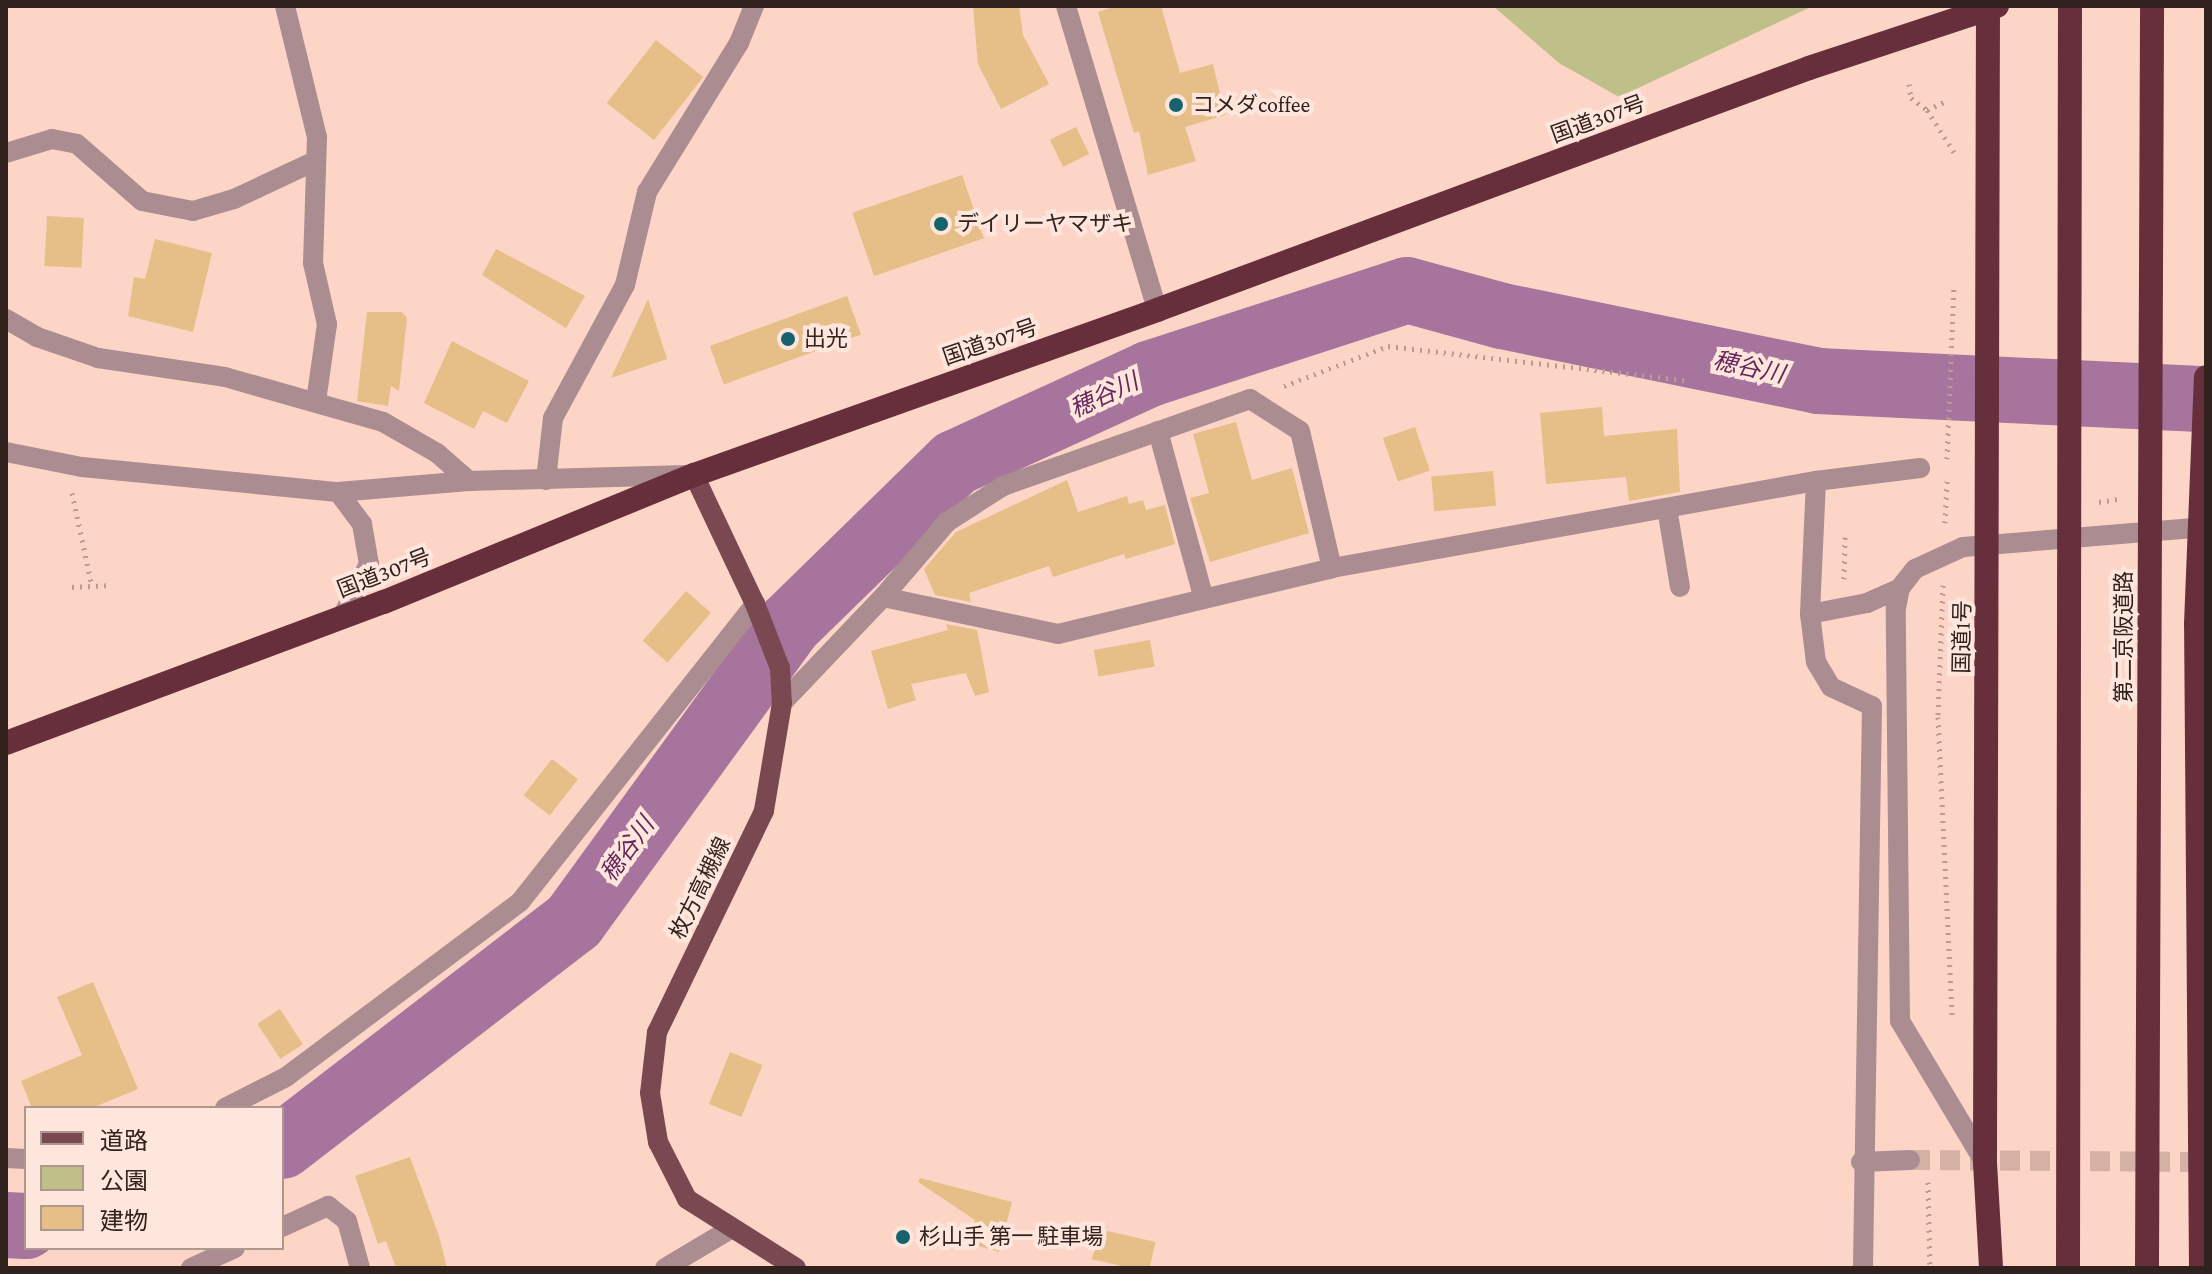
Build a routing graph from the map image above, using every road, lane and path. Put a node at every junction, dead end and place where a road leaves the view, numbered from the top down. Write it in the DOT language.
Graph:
graph roads {
  1 [pos="285,6"];
  2 [pos="754,6"];
  3 [pos="1066,6"];
  4 [pos="2070,6"];
  5 [pos="2152,6"];
  6 [pos="1991,7"];
  7 [pos="1909,84"];
  8 [pos="1946,101"];
  9 [pos="1927,110"];
  10 [pos="6,153"];
  11 [pos="1955,159"];
  12 [pos="315,161"];
  13 [pos="1157,310"];
  14 [pos="6,319"];
  15 [pos="2206,377"];
  16 [pos="1689,381"];
  17 [pos="1250,399"];
  18 [pos="316,401"];
  19 [pos="1158,431"];
  20 [pos="6,452"];
  21 [pos="66,464"];
  22 [pos="1920,468"];
  23 [pos="694,475"];
  24 [pos="546,480"];
  25 [pos="469,481"];
  26 [pos="1816,481"];
  27 [pos="338,492"];
  28 [pos="1667,508"];
  29 [pos="2206,527"];
  30 [pos="1332,568"];
  31 [pos="112,585"];
  32 [pos="92,586"];
  33 [pos="72,587"];
  34 [pos="1680,587"];
  35 [pos="1900,588"];
  36 [pos="883,597"];
  37 [pos="1204,599"];
  38 [pos="755,604"];
  39 [pos="1810,614"];
  40 [pos="342,617"];
  41 [pos="782,703"];
  42 [pos="1938,717"];
  43 [pos="6,743"];
  44 [pos="1952,1030"];
  45 [pos="229,1106"];
  46 [pos="1910,1160"];
  47 [pos="1861,1162"];
  48 [pos="1985,1163"];
  49 [pos="1927,1173"];
  50 [pos="284,1226"];
  51 [pos="729,1230"];
  52 [pos="231,1250"];
  53 [pos="2202,1251"];
  54 [pos="191,1268"];
  55 [pos="360,1268"];
  56 [pos="665,1268"];
  57 [pos="796,1268"];
  58 [pos="1863,1268"];
  59 [pos="1930,1268"];
  60 [pos="1991,1268"];
  61 [pos="2068,1268"];
  62 [pos="2147,1268"];
  1 -- 12 [label="street"];
  2 -- 24 [label="street"];
  3 -- 13 [label="street"];
  4 -- 61 [label="highway"];
  5 -- 62 [label="highway, 第二京阪道路"];
  6 -- 13 [label="highway, 国道307号"];
  6 -- 48 [label="highway, 国道1号"];
  7 -- 9 [label="path"];
  8 -- 9 [label="path"];
  9 -- 11 [label="path"];
  10 -- 12 [label="street"];
  12 -- 18 [label="street"];
  13 -- 23 [label="highway, 国道307号"];
  14 -- 18 [label="street"];
  15 -- 53 [label="highway"];
  16 -- 17 [label="path"];
  17 -- 19 [label="street"];
  17 -- 30 [label="street"];
  18 -- 25 [label="street"];
  19 -- 36 [label="street"];
  19 -- 37 [label="street"];
  20 -- 21 [label="street"];
  21 -- 27 [label="street"];
  21 -- 32 [label="path"];
  22 -- 26 [label="street"];
  23 -- 24 [label="street"];
  23 -- 38 [label="main road, 枚方高槻線"];
  23 -- 40 [label="highway, 国道307号"];
  24 -- 25 [label="street"];
  25 -- 27 [label="street"];
  26 -- 28 [label="street"];
  26 -- 39 [label="street"];
  27 -- 40 [label="street"];
  28 -- 30 [label="street"];
  28 -- 34 [label="street"];
  29 -- 35 [label="street"];
  30 -- 37 [label="street"];
  31 -- 32 [label="path"];
  32 -- 33 [label="path"];
  35 -- 39 [label="street"];
  35 -- 48 [label="street"];
  36 -- 37 [label="street"];
  36 -- 41 [label="street"];
  38 -- 41 [label="main road, 枚方高槻線"];
  38 -- 45 [label="street"];
  39 -- 47 [label="street"];
  40 -- 43 [label="highway, 国道307号"];
  41 -- 51 [label="main road, 枚方高槻線"];
  42 -- 44 [label="path"];
  46 -- 47 [label="street"];
  47 -- 58 [label="street"];
  48 -- 60 [label="highway, 国道1号"];
  49 -- 59 [label="path"];
  50 -- 55 [label="street"];
  51 -- 56 [label="street"];
  51 -- 57 [label="main road, 枚方高槻線"];
  52 -- 54 [label="street"];
}
